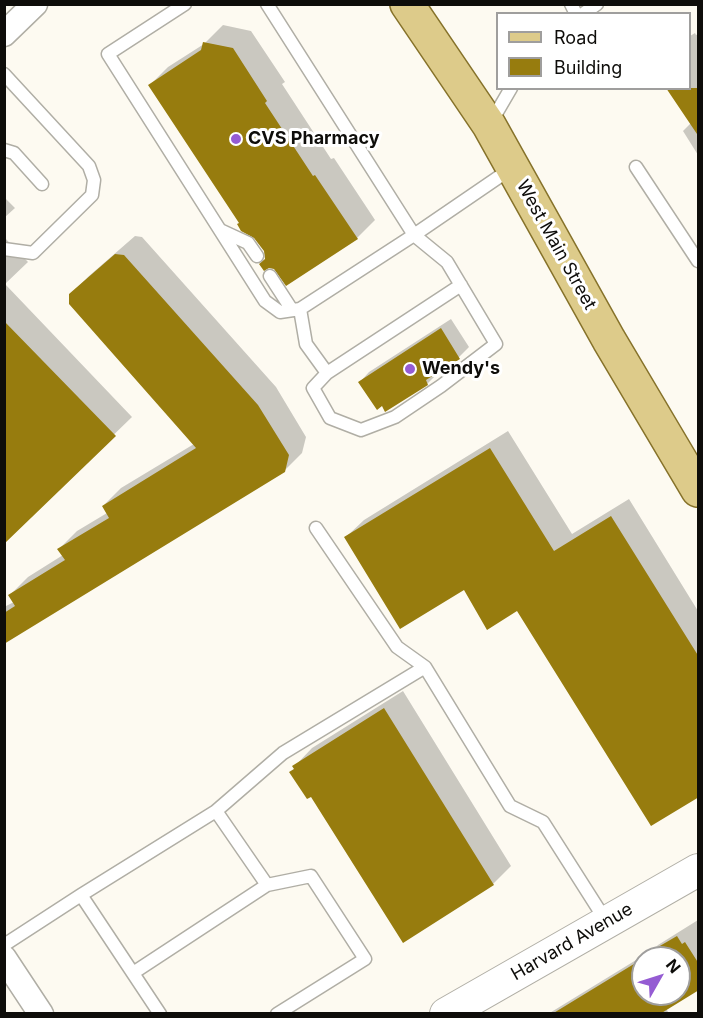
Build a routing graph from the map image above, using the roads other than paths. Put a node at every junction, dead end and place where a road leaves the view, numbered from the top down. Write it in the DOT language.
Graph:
graph roads {
  1 [pos="35,4"];
  2 [pos="185,4"];
  3 [pos="267,4"];
  4 [pos="407,4"];
  5 [pos="4,34"];
  6 [pos="4,74"];
  7 [pos="510,90"];
  8 [pos="489,125"];
  9 [pos="4,150"];
  10 [pos="636,167"];
  11 [pos="513,168"];
  12 [pos="42,184"];
  13 [pos="219,229"];
  14 [pos="414,236"];
  15 [pos="4,249"];
  16 [pos="257,256"];
  17 [pos="699,261"];
  18 [pos="270,276"];
  19 [pos="461,285"];
  20 [pos="296,310"];
  21 [pos="327,373"];
  22 [pos="699,490"];
  23 [pos="316,528"];
  24 [pos="425,667"];
  25 [pos="216,811"];
  26 [pos="699,870"];
  27 [pos="267,885"];
  28 [pos="81,894"];
  29 [pos="606,922"];
  30 [pos="4,945"];
  31 [pos="4,958"];
  32 [pos="133,973"];
  33 [pos="41,1014"];
  34 [pos="160,1014"];
  35 [pos="277,1014"];
  36 [pos="446,1014"];
  1 -- 5 [label="street"];
  2 -- 13 [label="lane"];
  3 -- 14 [label="lane"];
  4 -- 8 [label="main road, West Main Street"];
  6 -- 15 [label="lane"];
  7 -- 8 [label="lane"];
  8 -- 11 [label="main road, West Main Street"];
  9 -- 12 [label="lane"];
  10 -- 17 [label="lane"];
  11 -- 14 [label="lane"];
  11 -- 22 [label="main road, West Main Street"];
  13 -- 16 [label="lane"];
  13 -- 20 [label="lane"];
  14 -- 19 [label="lane"];
  14 -- 20 [label="lane"];
  18 -- 20 [label="lane"];
  19 -- 21 [label="lane"];
  19 -- 21 [label="lane"];
  20 -- 21 [label="lane"];
  23 -- 24 [label="lane"];
  24 -- 25 [label="lane"];
  24 -- 29 [label="lane"];
  25 -- 27 [label="lane"];
  25 -- 28 [label="lane"];
  26 -- 29 [label="street, Harvard Avenue"];
  27 -- 32 [label="lane"];
  27 -- 35 [label="lane"];
  28 -- 30 [label="lane"];
  28 -- 32 [label="lane"];
  29 -- 36 [label="street, Harvard Avenue"];
  31 -- 33 [label="street"];
  32 -- 34 [label="lane"];
}
